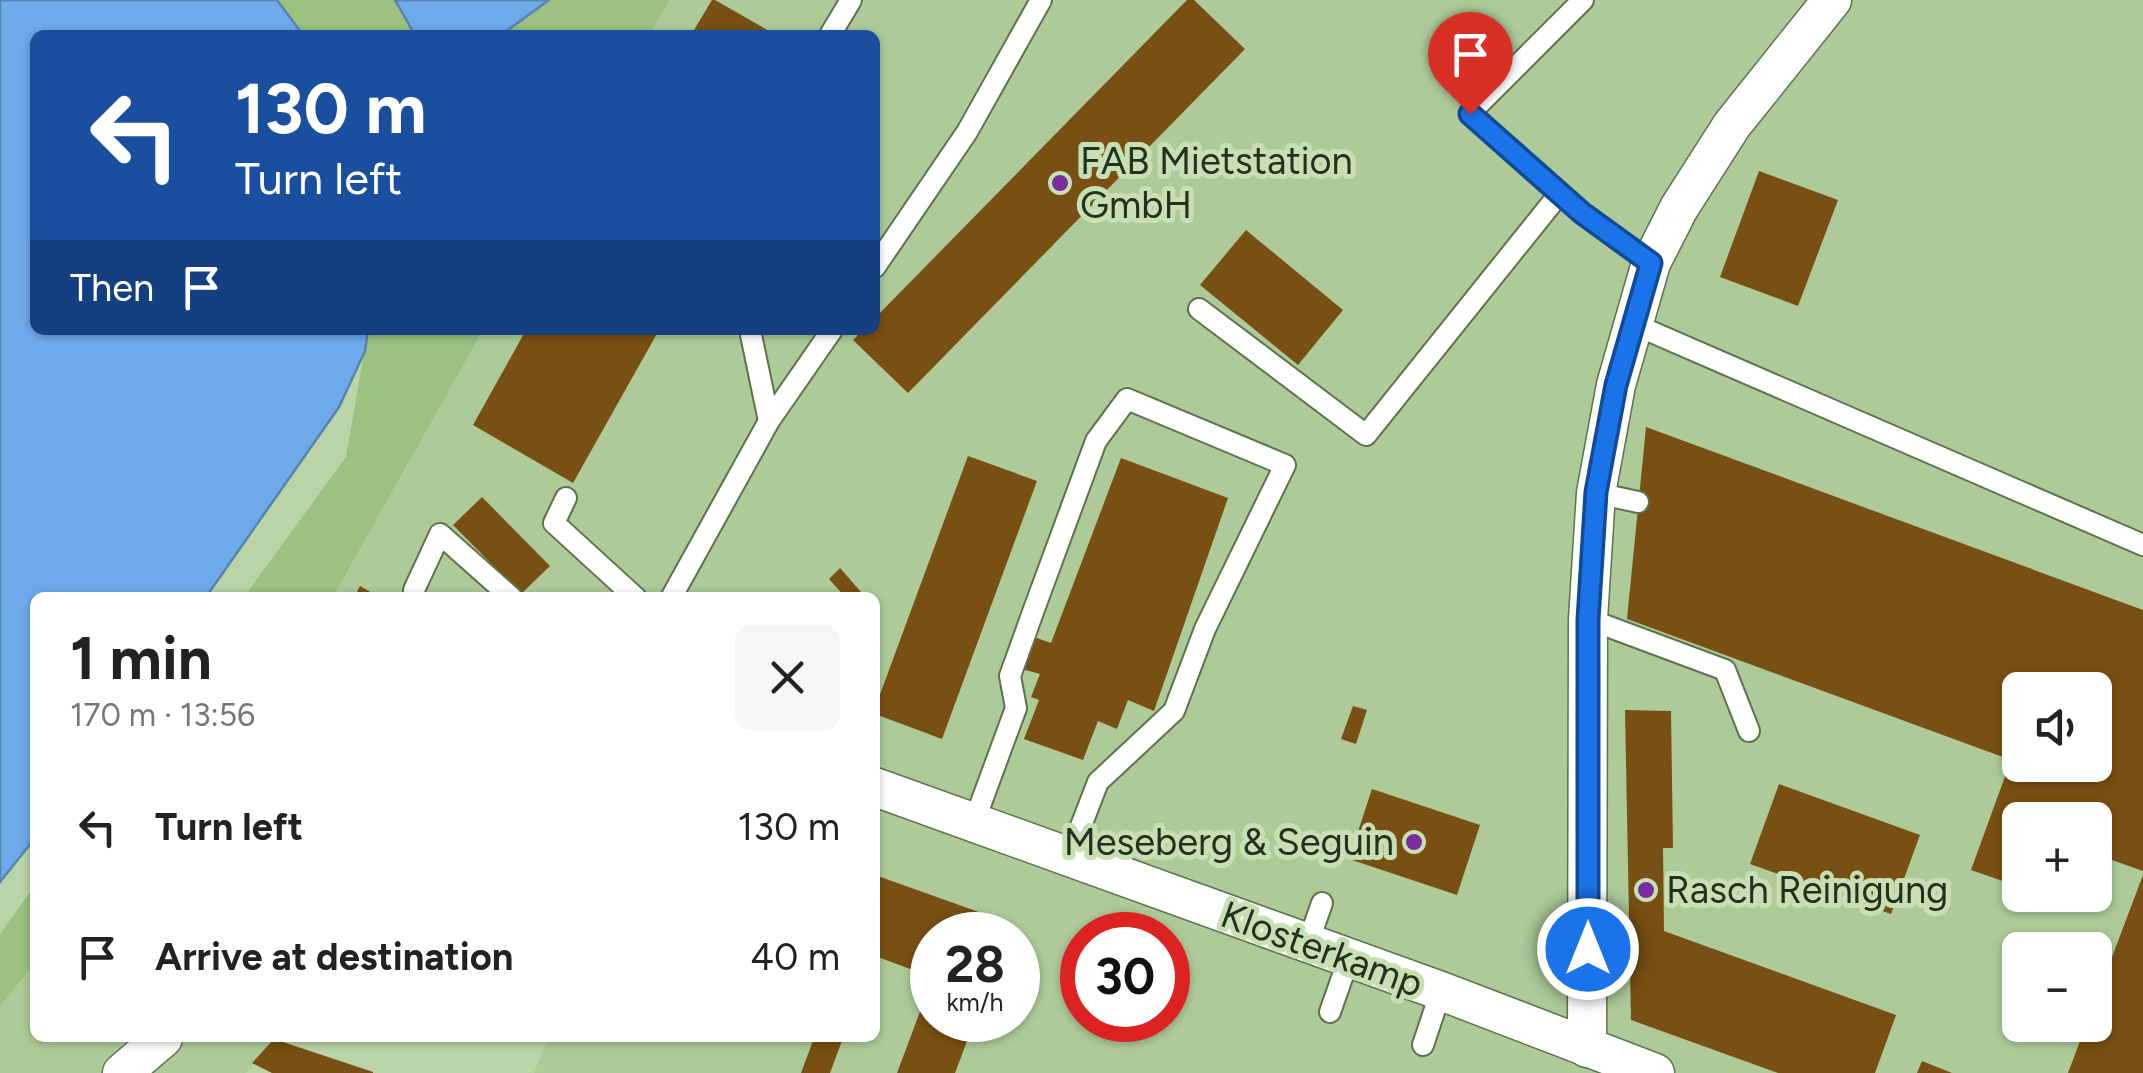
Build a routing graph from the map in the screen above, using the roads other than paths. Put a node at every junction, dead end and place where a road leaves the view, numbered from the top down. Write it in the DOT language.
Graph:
graph roads {
  1 [pos="851,0"];
  2 [pos="1042,0"];
  3 [pos="1583,0"];
  4 [pos="1832,0"];
  5 [pos="833,30"];
  6 [pos="1560,193"];
  7 [pos="880,260"];
  8 [pos="1651,263"];
  9 [pos="1199,308"];
  10 [pos="1631,323"];
  11 [pos="751,335"];
  12 [pos="829,335"];
  13 [pos="769,421"];
  14 [pos="1596,492"];
  15 [pos="566,498"];
  16 [pos="1638,502"];
  17 [pos="2143,545"];
  18 [pos="414,590"];
  19 [pos="505,592"];
  20 [pos="629,592"];
  21 [pos="674,592"];
  22 [pos="1588,620"];
  23 [pos="1748,731"];
  24 [pos="880,789"];
  25 [pos="974,822"];
  26 [pos="1069,857"];
  27 [pos="1322,903"];
  28 [pos="1308,943"];
  29 [pos="1349,958"];
  30 [pos="1440,991"];
  31 [pos="1330,1012"];
  32 [pos="158,1042"];
  33 [pos="1423,1046"];
  34 [pos="1588,1048"];
  35 [pos="122,1073"];
  36 [pos="1655,1073"];
  1 -- 5 [label="lane"];
  2 -- 7 [label="lane"];
  3 -- 6 [label="lane"];
  4 -- 8 [label="street"];
  6 -- 8 [label="lane"];
  6 -- 9 [label="lane"];
  8 -- 10 [label="street"];
  10 -- 14 [label="street"];
  10 -- 17 [label="lane"];
  11 -- 13 [label="lane"];
  12 -- 13 [label="lane"];
  13 -- 21 [label="lane"];
  14 -- 16 [label="lane"];
  14 -- 22 [label="street"];
  15 -- 20 [label="lane"];
  18 -- 19 [label="lane"];
  22 -- 23 [label="lane"];
  22 -- 34 [label="street"];
  24 -- 25 [label="street, Klosterkamp"];
  25 -- 26 [label="street, Klosterkamp"];
  25 -- 26 [label="lane"];
  26 -- 28 [label="street, Klosterkamp"];
  27 -- 28 [label="lane"];
  28 -- 29 [label="street, Klosterkamp"];
  29 -- 30 [label="street, Klosterkamp"];
  29 -- 31 [label="lane"];
  30 -- 33 [label="lane"];
  30 -- 34 [label="street, Klosterkamp"];
  32 -- 35 [label="street"];
  34 -- 36 [label="street, Klosterkamp"];
}
